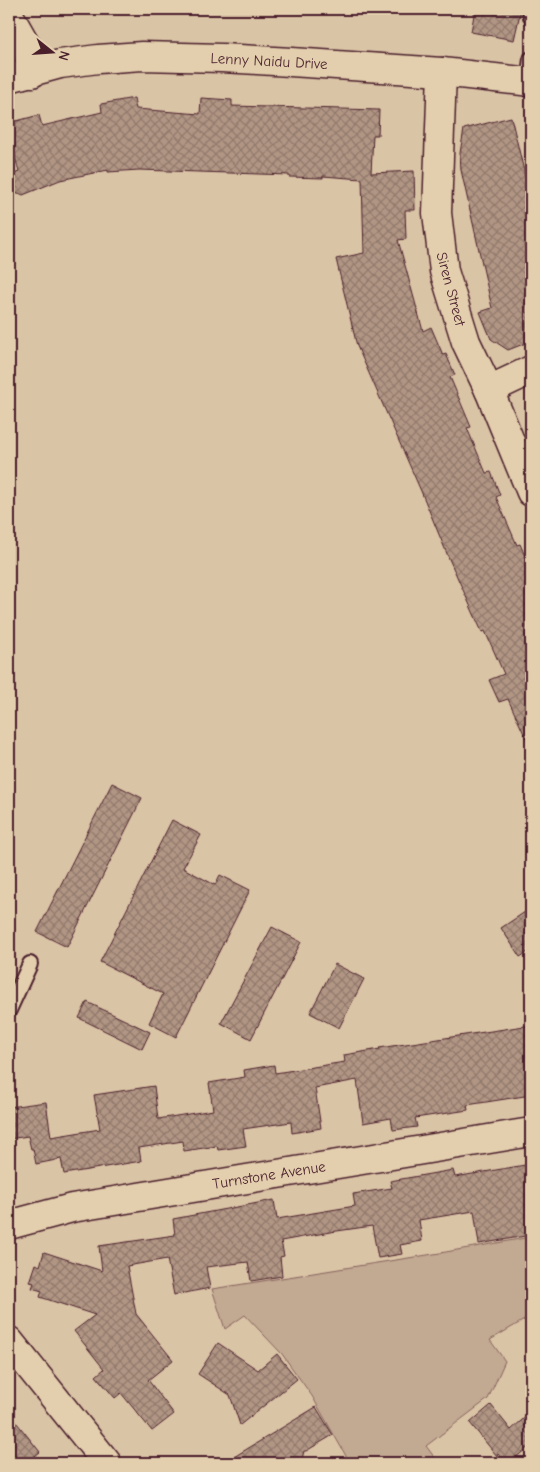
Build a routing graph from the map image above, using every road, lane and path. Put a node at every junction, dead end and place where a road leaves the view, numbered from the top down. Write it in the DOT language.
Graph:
graph roads {
  1 [pos="530,9"];
  2 [pos="9,14"];
  3 [pos="531,17"];
  4 [pos="442,72"];
  5 [pos="530,74"];
  6 [pos="20,76"];
  7 [pos="531,370"];
  8 [pos="489,390"];
  9 [pos="531,492"];
  10 [pos="30,964"];
  11 [pos="9,1010"];
  12 [pos="531,1132"];
  13 [pos="9,1225"];
  14 [pos="9,1341"];
  15 [pos="107,1463"];
  1 -- 3 [label="lane"];
  2 -- 6 [label="street"];
  4 -- 5 [label="street, Lenny Naidu Drive"];
  4 -- 6 [label="street, Lenny Naidu Drive"];
  4 -- 8 [label="street, Siren Street"];
  7 -- 8 [label="street"];
  8 -- 9 [label="street, Siren Street"];
  10 -- 11 [label="lane"];
  12 -- 13 [label="street, Turnstone Avenue"];
  14 -- 15 [label="street"];
}
